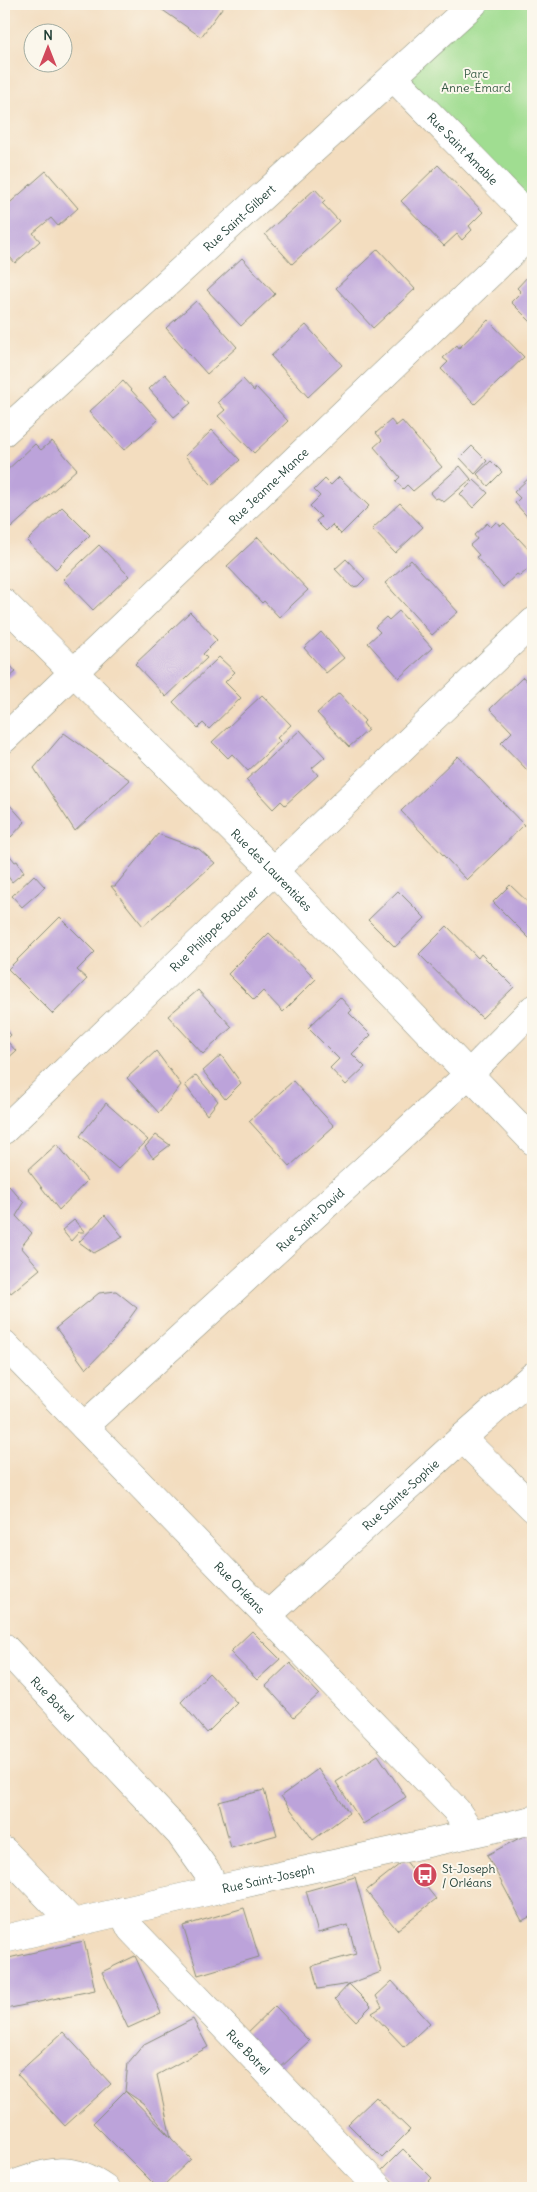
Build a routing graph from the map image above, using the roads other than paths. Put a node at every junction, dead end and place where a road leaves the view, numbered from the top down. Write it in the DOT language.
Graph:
graph roads {
  1 [pos="473,4"];
  2 [pos="393,77"];
  3 [pos="533,220"];
  4 [pos="533,232"];
  5 [pos="4,432"];
  6 [pos="4,603"];
  7 [pos="533,622"];
  8 [pos="73,672"];
  9 [pos="4,739"];
  10 [pos="275,872"];
  11 [pos="533,1009"];
  12 [pos="469,1074"];
  13 [pos="4,1130"];
  14 [pos="533,1141"];
  15 [pos="4,1344"];
  16 [pos="533,1376"];
  17 [pos="84,1426"];
  18 [pos="462,1438"];
  19 [pos="533,1508"];
  20 [pos="268,1615"];
  21 [pos="4,1647"];
  22 [pos="533,1820"];
  23 [pos="471,1833"];
  24 [pos="4,1851"];
  25 [pos="215,1890"];
  26 [pos="122,1911"];
  27 [pos="72,1923"];
  28 [pos="4,1939"];
  29 [pos="4,2188"];
  30 [pos="105,2188"];
  31 [pos="378,2188"];
  1 -- 2 [label="street, Rue Saint-Gilbert"];
  2 -- 3 [label="street, Rue Saint Amable"];
  2 -- 5 [label="street, Rue Saint-Gilbert"];
  4 -- 8 [label="street, Rue Jeanne-Mance"];
  6 -- 8 [label="street, Rue des Laurentides"];
  7 -- 10 [label="street, Rue Philippe-Boucher"];
  8 -- 9 [label="street, Rue Jeanne-Mance"];
  8 -- 10 [label="street, Rue des Laurentides"];
  10 -- 12 [label="street, Rue des Laurentides"];
  10 -- 13 [label="street, Rue Philippe-Boucher"];
  11 -- 12 [label="street, Rue Saint-David"];
  12 -- 14 [label="street, Rue des Laurentides"];
  12 -- 17 [label="street, Rue Saint-David"];
  15 -- 17 [label="street, Rue Orléans"];
  16 -- 18 [label="street, Rue Sainte-Sophie"];
  17 -- 20 [label="street, Rue Orléans"];
  18 -- 19 [label="street"];
  18 -- 20 [label="street, Rue Sainte-Sophie"];
  20 -- 23 [label="street, Rue Orléans"];
  21 -- 25 [label="street, Rue Botrel"];
  22 -- 23 [label="street, Rue Saint-Joseph"];
  23 -- 25 [label="street, Rue Saint-Joseph"];
  24 -- 27 [label="street"];
  25 -- 26 [label="street, Rue Saint-Joseph"];
  26 -- 27 [label="street, Rue Saint-Joseph"];
  26 -- 31 [label="street, Rue Botrel"];
  27 -- 28 [label="street, Rue Saint-Joseph"];
  29 -- 30 [label="street"];
}
